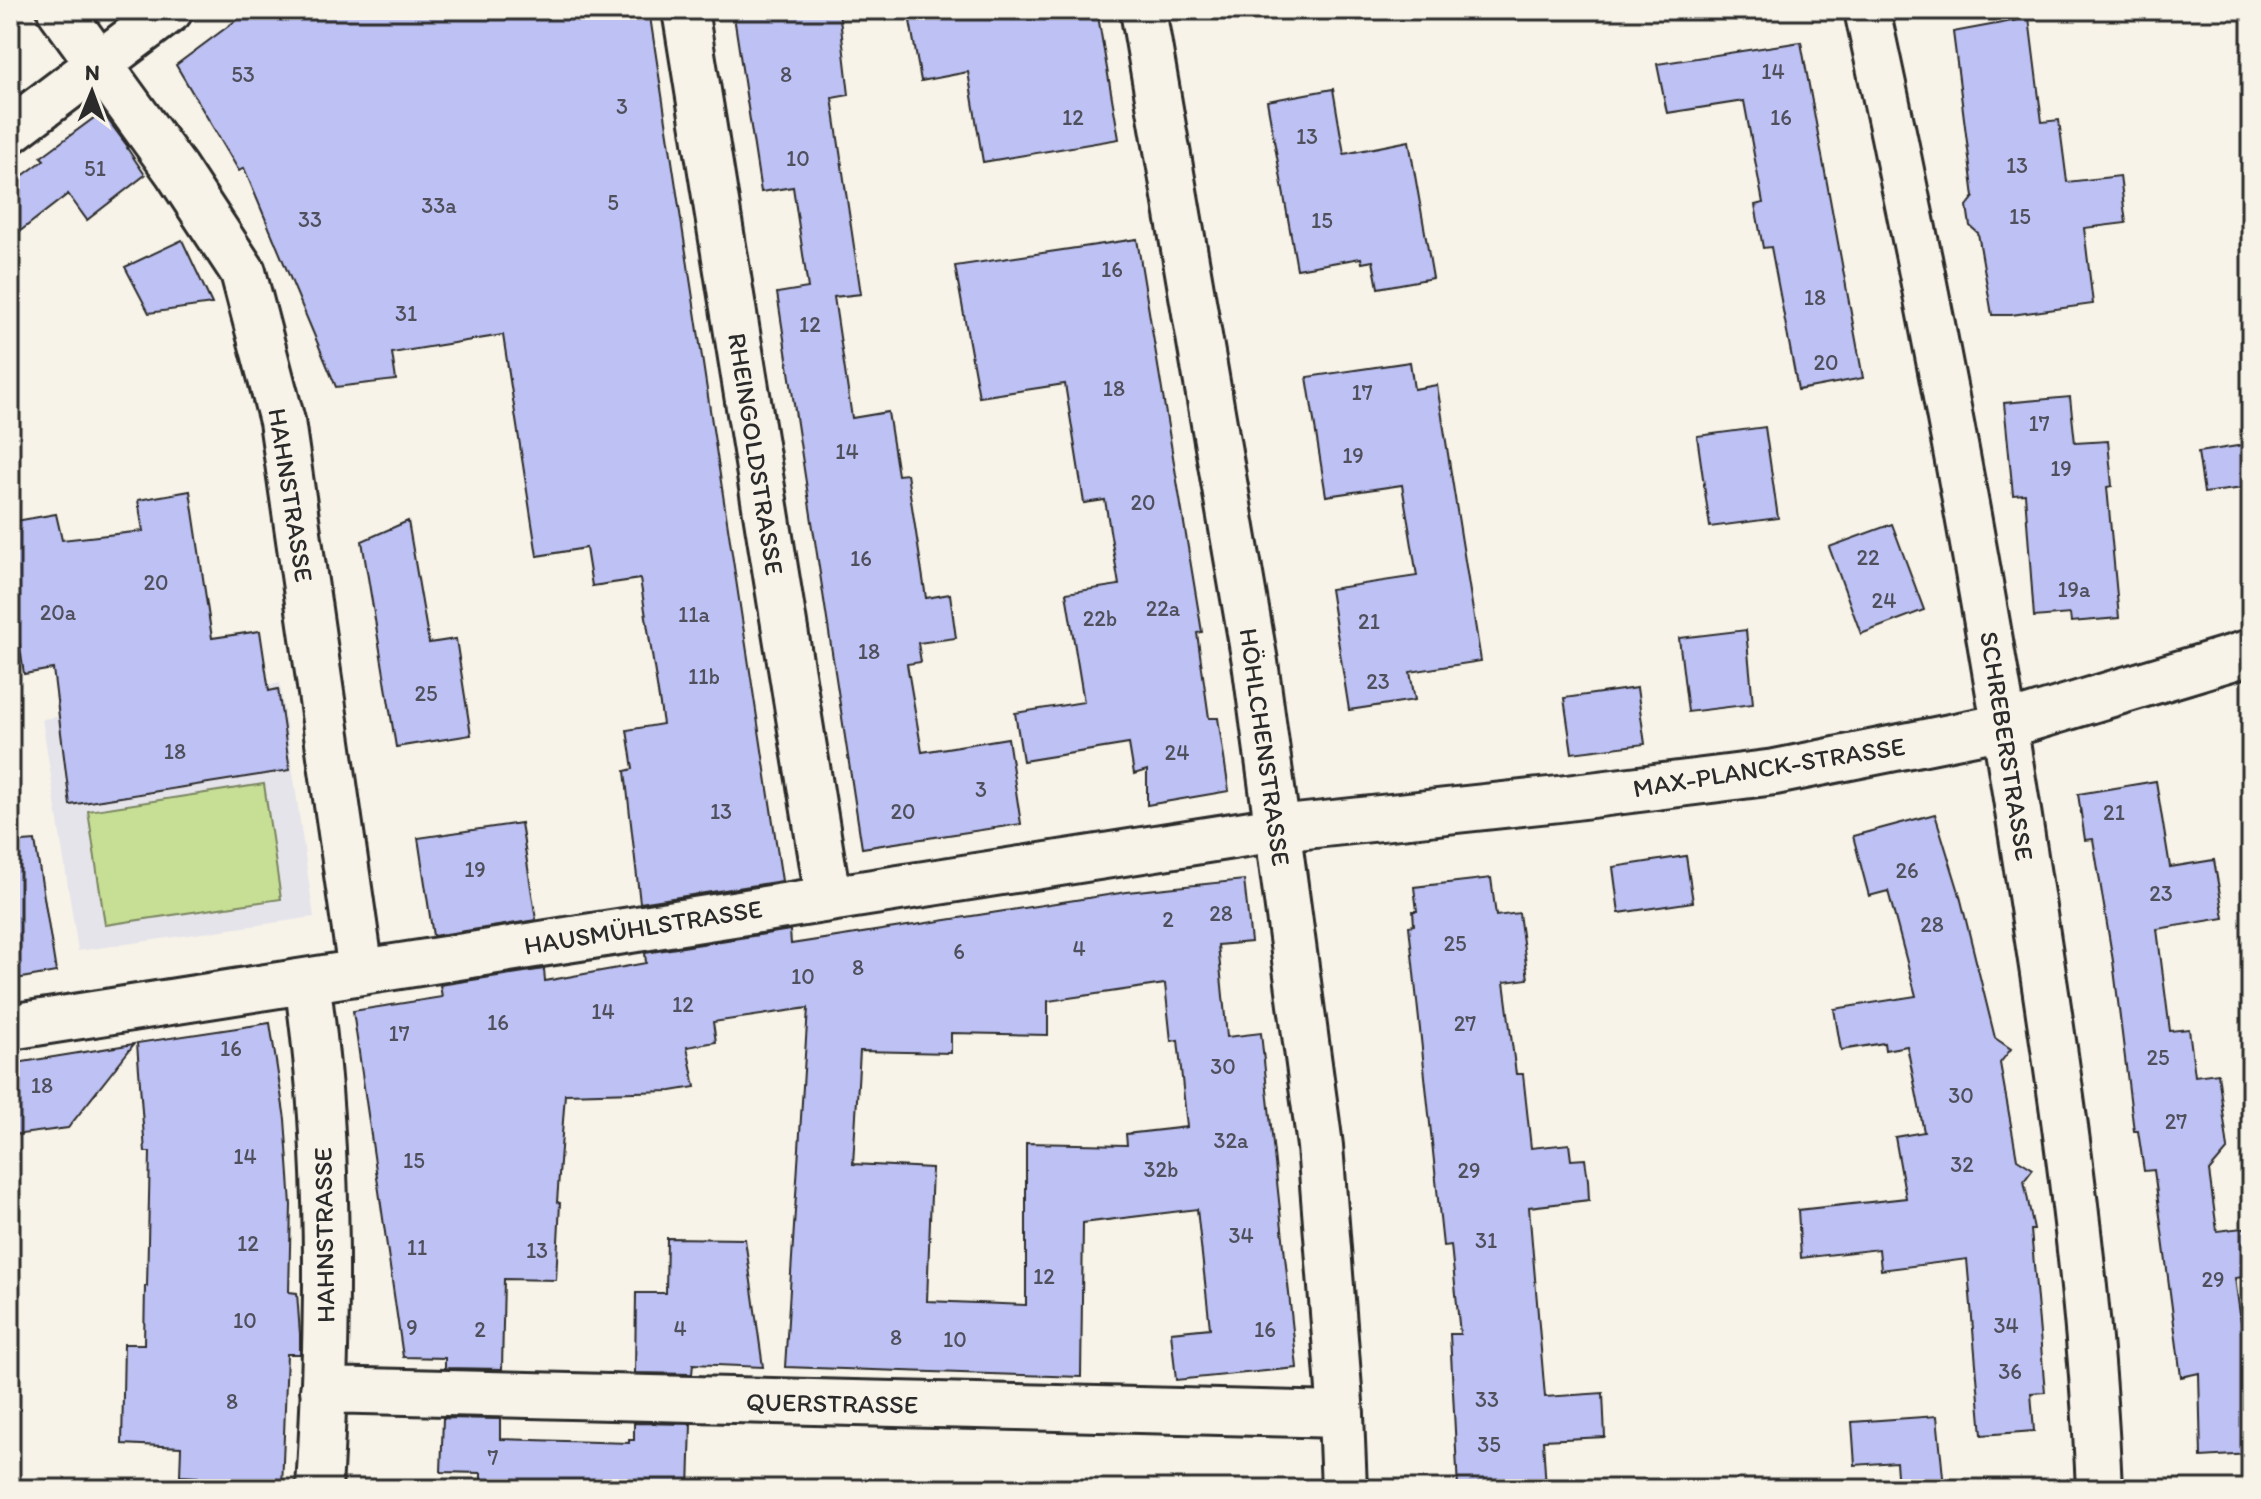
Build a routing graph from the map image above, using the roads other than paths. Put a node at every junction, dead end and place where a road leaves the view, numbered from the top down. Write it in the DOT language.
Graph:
graph roads {
  1 [pos="60,10"];
  2 [pos="170,10"];
  3 [pos="685,10"];
  4 [pos="1143,10"];
  5 [pos="1867,10"];
  6 [pos="98,64"];
  7 [pos="10,131"];
  8 [pos="2251,652"];
  9 [pos="2005,726"];
  10 [pos="1277,829"];
  11 [pos="828,897"];
  12 [pos="361,972"];
  13 [pos="307,981"];
  14 [pos="10,1027"];
  15 [pos="323,1390"];
  16 [pos="1341,1415"];
  17 [pos="319,1489"];
  18 [pos="1344,1489"];
  19 [pos="2099,1489"];
  1 -- 6 [label="street, HAHNSTRASSE"];
  2 -- 6 [label="street"];
  3 -- 11 [label="street, RHEINGOLDSTRASSE"];
  4 -- 10 [label="street, HÖHLCHENSTRASSE"];
  5 -- 9 [label="street, SCHREBERSTRASSE"];
  6 -- 7 [label="street"];
  6 -- 12 [label="street, HAHNSTRASSE"];
  8 -- 9 [label="street, MAX-PLANCK-STRASSE"];
  9 -- 10 [label="street, MAX-PLANCK-STRASSE"];
  9 -- 19 [label="street, SCHREBERSTRASSE"];
  10 -- 11 [label="street, HAUSMÜHLSTRASSE"];
  10 -- 16 [label="street, HÖHLCHENSTRASSE"];
  11 -- 12 [label="street, HAUSMÜHLSTRASSE"];
  12 -- 13 [label="street, HAUSMÜHLSTRASSE"];
  13 -- 14 [label="street, HAUSMÜHLSTRASSE"];
  13 -- 15 [label="street, HAHNSTRASSE"];
  15 -- 16 [label="street, QUERSTRASSE"];
  15 -- 17 [label="street, HAHNSTRASSE"];
  16 -- 18 [label="street, HÖHLCHENSTRASSE"];
}
